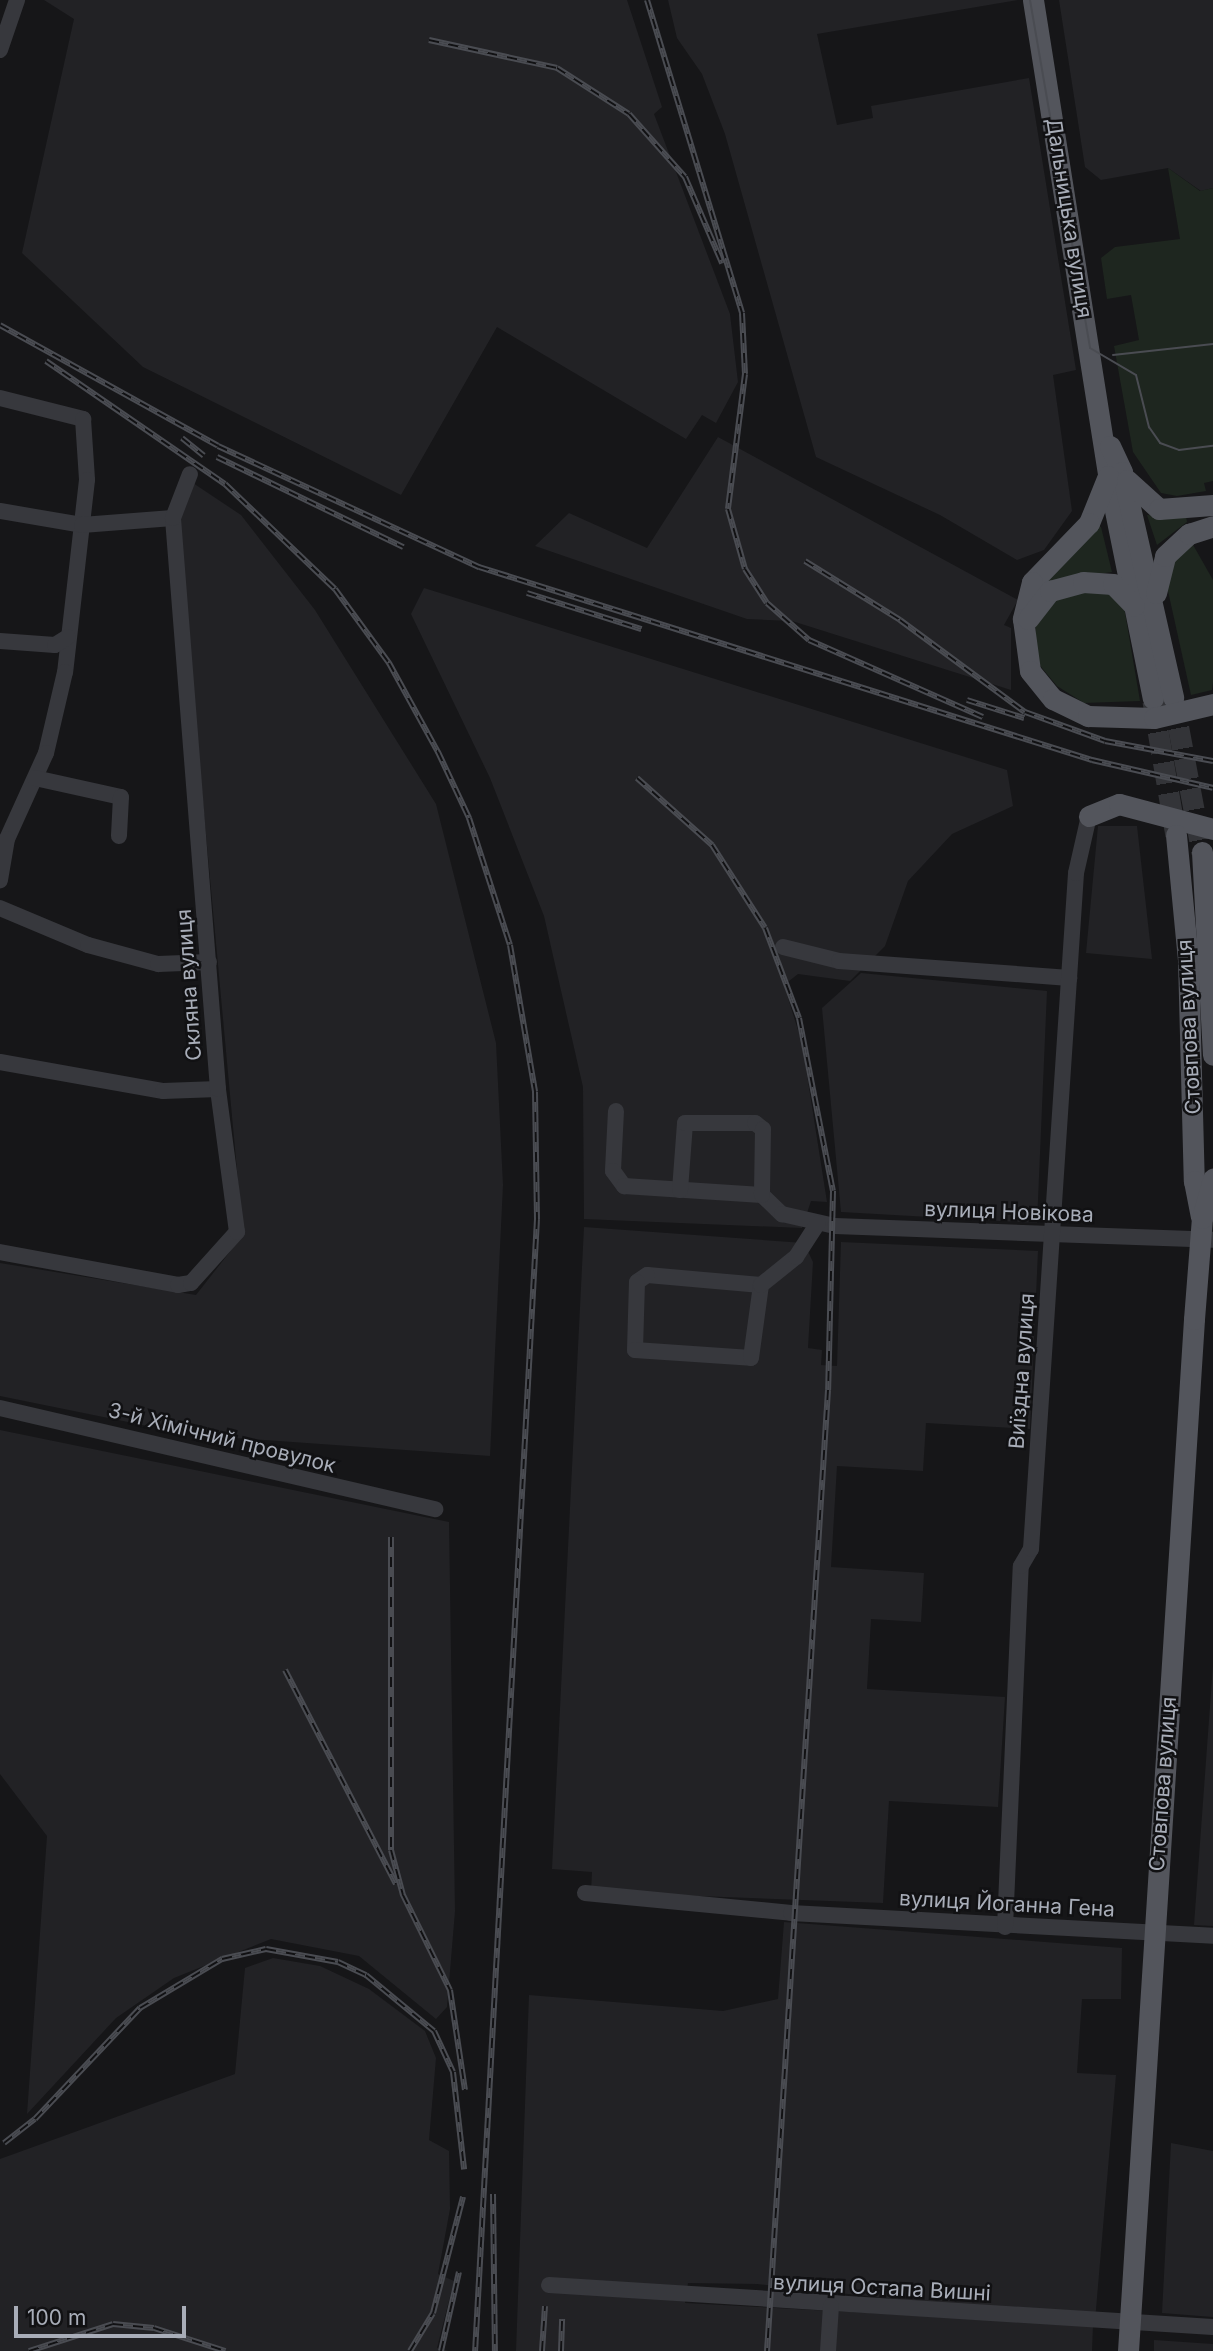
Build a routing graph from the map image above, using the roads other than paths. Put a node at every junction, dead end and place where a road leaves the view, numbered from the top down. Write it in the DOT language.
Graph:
graph roads {
  1 [pos="17,0"];
  2 [pos="1033,0"];
  3 [pos="0,50"];
  4 [pos="0,398"];
  5 [pos="190,474"];
  6 [pos="1115,474"];
  7 [pos="1213,505"];
  8 [pos="0,511"];
  9 [pos="173,518"];
  10 [pos="82,525"];
  11 [pos="1213,526"];
  12 [pos="1146,611"];
  13 [pos="0,630"];
  14 [pos="1023,630"];
  15 [pos="68,637"];
  16 [pos="0,641"];
  17 [pos="1163,698"];
  18 [pos="1213,704"];
  19 [pos="36,778"];
  20 [pos="1089,816"];
  21 [pos="1213,829"];
  22 [pos="1176,835"];
  23 [pos="118,836"];
  24 [pos="1202,852"];
  25 [pos="0,880"];
  26 [pos="0,908"];
  27 [pos="783,947"];
  28 [pos="209,962"];
  29 [pos="1069,978"];
  30 [pos="1212,1003"];
  31 [pos="1213,1055"];
  32 [pos="0,1062"];
  33 [pos="218,1089"];
  34 [pos="616,1111"];
  35 [pos="1213,1179"];
  36 [pos="680,1190"];
  37 [pos="762,1195"];
  38 [pos="1202,1218"];
  39 [pos="814,1229"];
  40 [pos="1052,1236"];
  41 [pos="1207,1240"];
  42 [pos="0,1252"];
  43 [pos="761,1285"];
  44 [pos="0,1408"];
  45 [pos="435,1509"];
  46 [pos="585,1894"];
  47 [pos="1005,1927"];
  48 [pos="1153,1932"];
  49 [pos="1213,1936"];
  50 [pos="549,2285"];
  51 [pos="831,2306"];
  52 [pos="1130,2323"];
  53 [pos="1213,2327"];
  54 [pos="828,2351"];
  55 [pos="1128,2351"];
  1 -- 3 [label="street"];
  2 -- 6 [label="main road, Дальницька вулиця"];
  4 -- 10 [label="street"];
  5 -- 9 [label="street, Скляна вулиця"];
  6 -- 7 [label="main road"];
  6 -- 12 [label="main road, Дальницька вулиця"];
  6 -- 14 [label="main road"];
  8 -- 10 [label="street"];
  9 -- 10 [label="street"];
  9 -- 28 [label="street, Скляна вулиця"];
  10 -- 15 [label="street"];
  11 -- 12 [label="main road"];
  12 -- 14 [label="main road"];
  12 -- 17 [label="main road, Дальницька вулиця"];
  13 -- 16 [label="street"];
  14 -- 18 [label="main road"];
  15 -- 16 [label="street"];
  15 -- 19 [label="street"];
  19 -- 23 [label="street"];
  19 -- 25 [label="street"];
  20 -- 21 [label="main road"];
  20 -- 29 [label="street, Виїздна вулиця"];
  22 -- 38 [label="main road, Стовпова вулиця"];
  24 -- 30 [label="main road, Стовпова вулиця"];
  26 -- 28 [label="street"];
  27 -- 29 [label="street"];
  28 -- 33 [label="street, Скляна вулиця"];
  29 -- 40 [label="street, Виїздна вулиця"];
  30 -- 31 [label="main road, Стовпова вулиця"];
  32 -- 33 [label="street"];
  33 -- 42 [label="street, Скляна вулиця"];
  34 -- 36 [label="street"];
  35 -- 38 [label="main road, Стовпова вулиця"];
  36 -- 37 [label="street"];
  36 -- 37 [label="street"];
  37 -- 39 [label="street, вулиця Новікова"];
  38 -- 41 [label="main road, Стовпова вулиця"];
  39 -- 40 [label="street, вулиця Новікова"];
  39 -- 43 [label="street"];
  40 -- 41 [label="street, вулиця Новікова"];
  40 -- 47 [label="street, Виїздна вулиця"];
  41 -- 48 [label="main road, Стовпова вулиця"];
  43 -- 43 [label="street"];
  44 -- 45 [label="street, 3-й Хімічний провулок"];
  46 -- 47 [label="street, вулиця Йоганна Гена"];
  47 -- 48 [label="street, вулиця Йоганна Гена"];
  48 -- 49 [label="street, вулиця Йоганна Гена"];
  48 -- 52 [label="main road, Стовпова вулиця"];
  50 -- 51 [label="street, вулиця Остапа Вишні"];
  51 -- 52 [label="street, вулиця Остапа Вишні"];
  51 -- 54 [label="street"];
  52 -- 53 [label="street, вулиця Остапа Вишні"];
  52 -- 55 [label="main road, Стовпова вулиця"];
}
